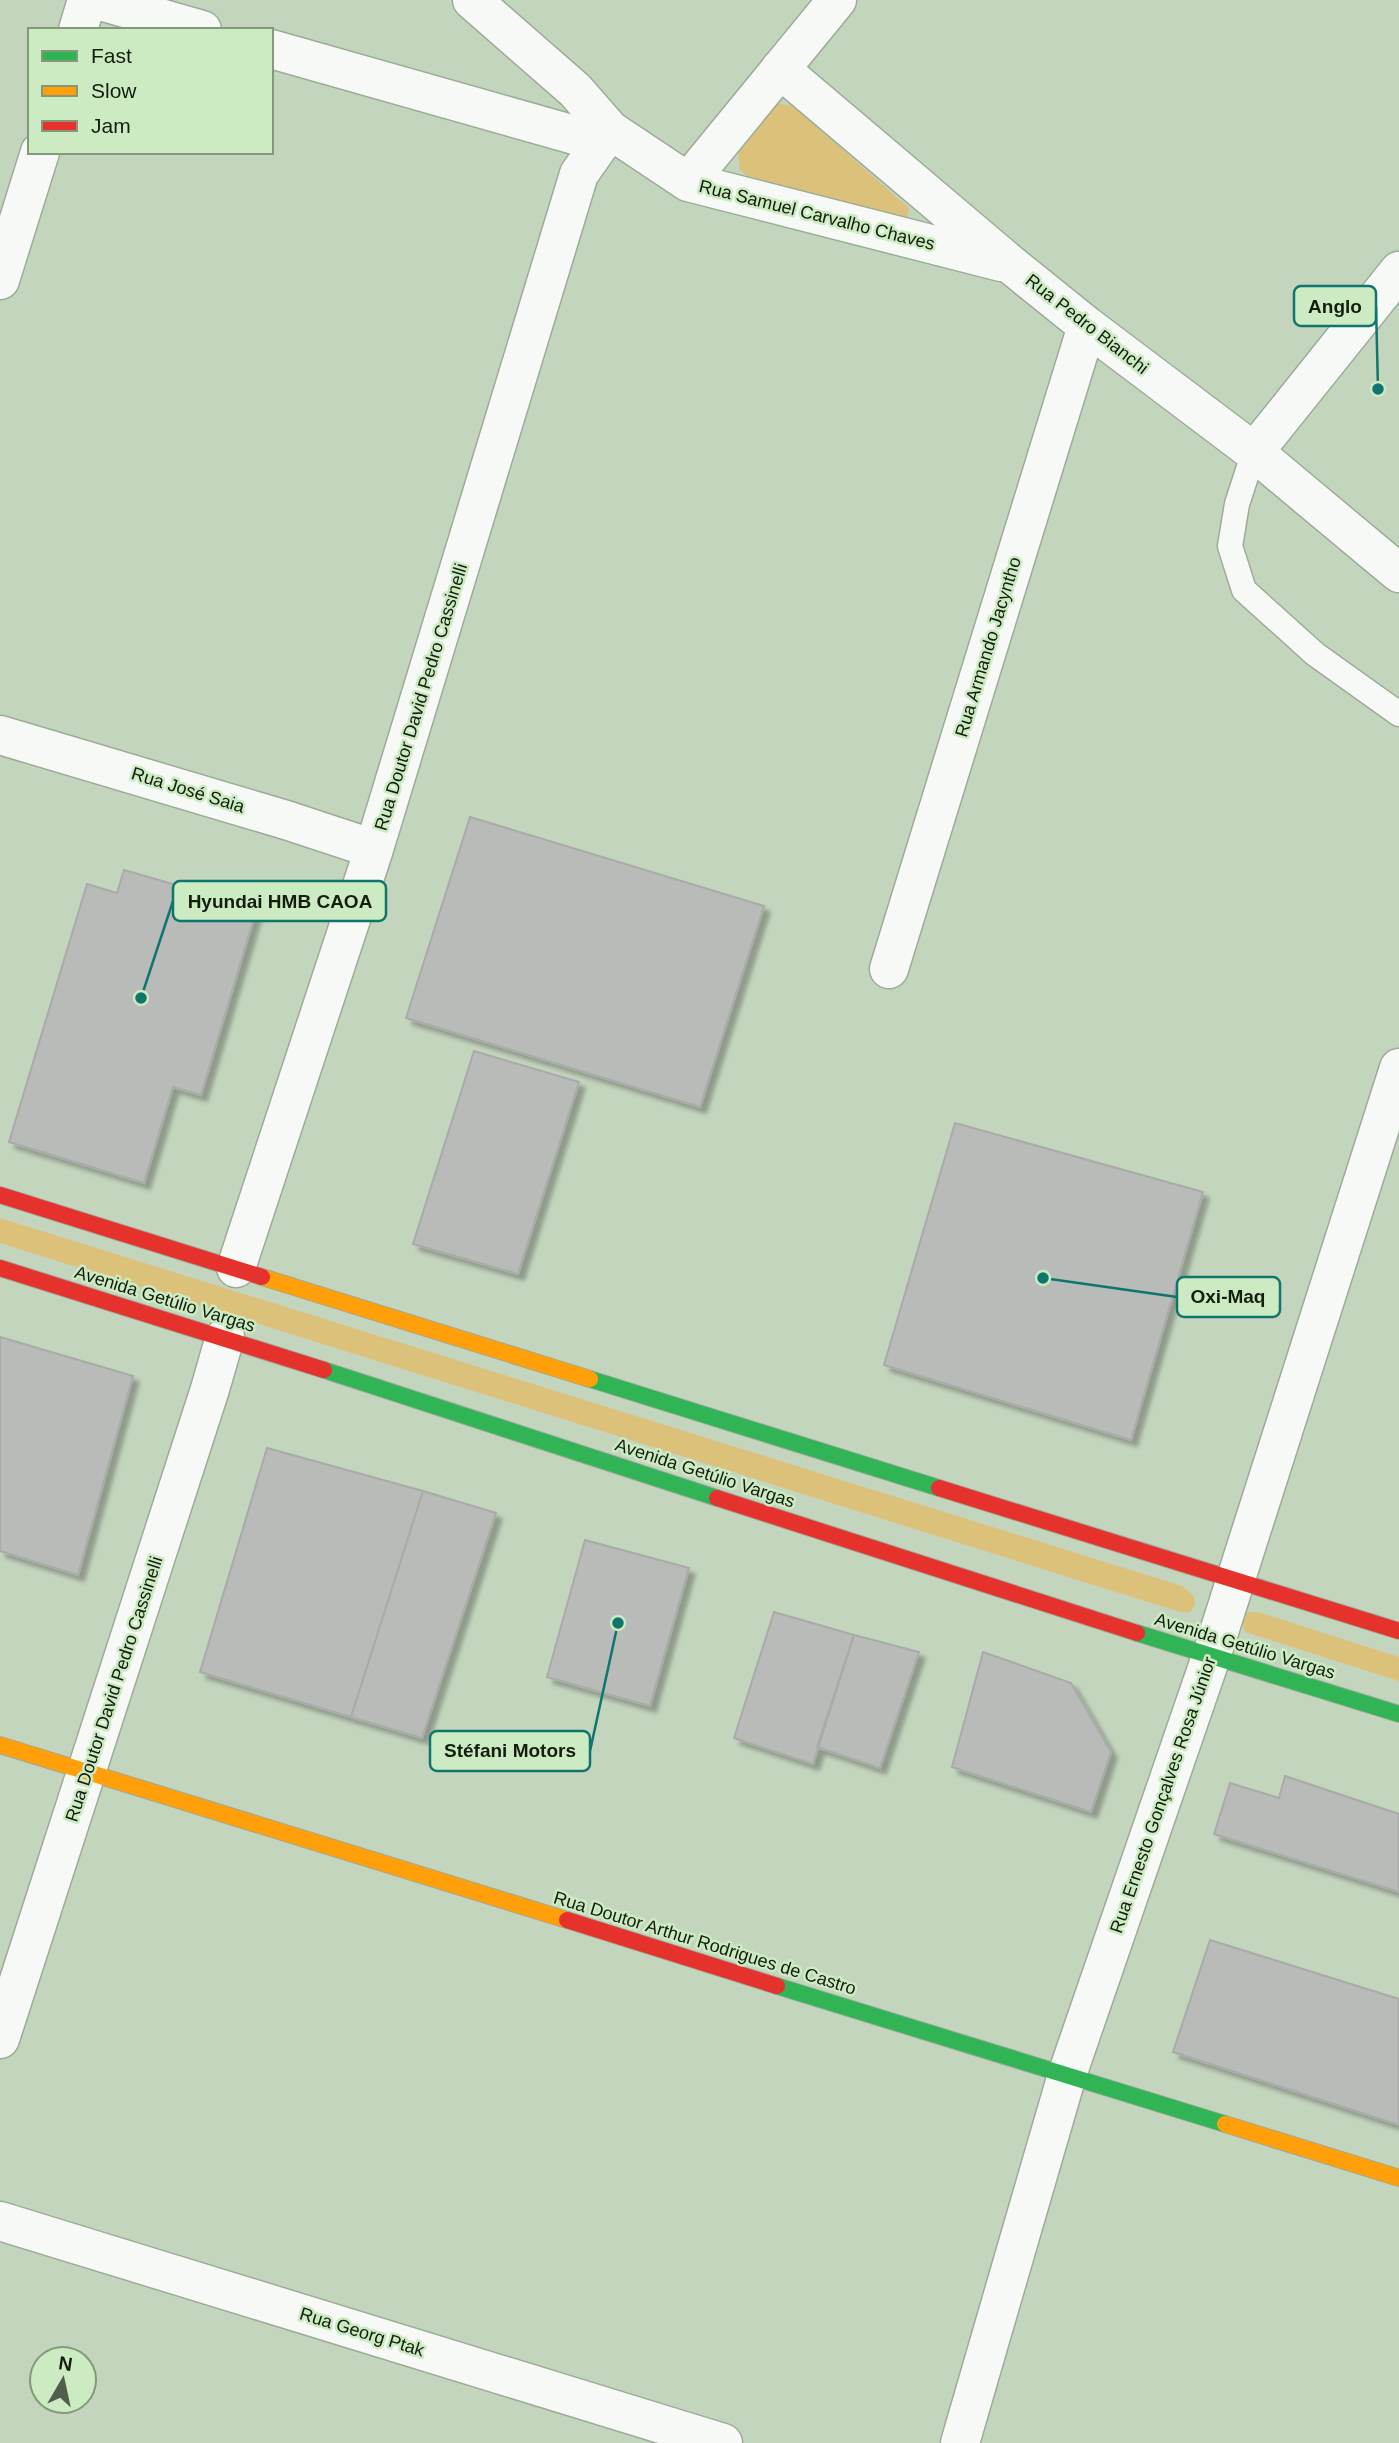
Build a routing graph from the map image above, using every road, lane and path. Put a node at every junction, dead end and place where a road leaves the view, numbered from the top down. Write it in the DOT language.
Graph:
graph roads {
  1 [pos="87,0"];
  2 [pos="97,0"];
  3 [pos="472,0"];
  4 [pos="837,0"];
  5 [pos="79,28"];
  6 [pos="195,28"];
  7 [pos="273,50"];
  8 [pos="780,69"];
  9 [pos="610,130"];
  10 [pos="39,154"];
  11 [pos="688,182"];
  12 [pos="1010,264"];
  13 [pos="1399,271"];
  14 [pos="0,280"];
  15 [pos="1087,326"];
  16 [pos="1254,452"];
  17 [pos="1399,573"];
  18 [pos="1399,714"];
  19 [pos="0,735"];
  20 [pos="374,849"];
  21 [pos="888,969"];
  22 [pos="1399,1068"];
  23 [pos="0,1195"];
  24 [pos="0,1268"];
  25 [pos="236,1268"];
  26 [pos="225,1337"];
  27 [pos="1234,1578"];
  28 [pos="1399,1630"];
  29 [pos="1211,1657"];
  30 [pos="1399,1714"];
  31 [pos="0,1745"];
  32 [pos="87,1773"];
  33 [pos="0,2039"];
  34 [pos="1067,2075"];
  35 [pos="1399,2178"];
  36 [pos="0,2221"];
  37 [pos="723,2443"];
  38 [pos="960,2443"];
  1 -- 5 [label="street"];
  2 -- 6 [label="street"];
  3 -- 9 [label="street, Rua Samuel Carvalho Chaves"];
  4 -- 8 [label="street"];
  7 -- 9 [label="street"];
  8 -- 11 [label="street"];
  8 -- 12 [label="street, Rua Pedro Bianchi"];
  9 -- 11 [label="street, Rua Samuel Carvalho Chaves"];
  9 -- 20 [label="street, Rua Doutor David Pedro Cassinelli"];
  10 -- 14 [label="street"];
  11 -- 12 [label="street, Rua Samuel Carvalho Chaves"];
  12 -- 15 [label="street, Rua Pedro Bianchi"];
  13 -- 16 [label="street"];
  15 -- 16 [label="street, Rua Pedro Bianchi"];
  15 -- 21 [label="street, Rua Armando Jacyntho"];
  16 -- 17 [label="street, Rua Pedro Bianchi"];
  16 -- 18 [label="lane"];
  19 -- 20 [label="street, Rua José Saia"];
  20 -- 25 [label="street, Rua Doutor David Pedro Cassinelli"];
  22 -- 27 [label="street, Rua Ernesto Gonçalves Rosa Júnior"];
  23 -- 25 [label="main road"];
  24 -- 26 [label="main road, Avenida Getúlio Vargas"];
  25 -- 27 [label="main road"];
  26 -- 29 [label="main road, Avenida Getúlio Vargas"];
  26 -- 32 [label="street, Rua Doutor David Pedro Cassinelli"];
  27 -- 28 [label="main road"];
  27 -- 29 [label="street, Rua Ernesto Gonçalves Rosa Júnior"];
  29 -- 30 [label="main road, Avenida Getúlio Vargas"];
  29 -- 34 [label="street, Rua Ernesto Gonçalves Rosa Júnior"];
  31 -- 32 [label="main road, Rua Doutor Arthur Rodrigues de Castro"];
  32 -- 33 [label="street, Rua Doutor David Pedro Cassinelli"];
  32 -- 34 [label="main road, Rua Doutor Arthur Rodrigues de Castro"];
  34 -- 35 [label="main road, Rua Doutor Arthur Rodrigues de Castro"];
  34 -- 38 [label="street, Rua Ernesto Gonçalves Rosa Júnior"];
  36 -- 37 [label="street, Rua Georg Ptak"];
}
